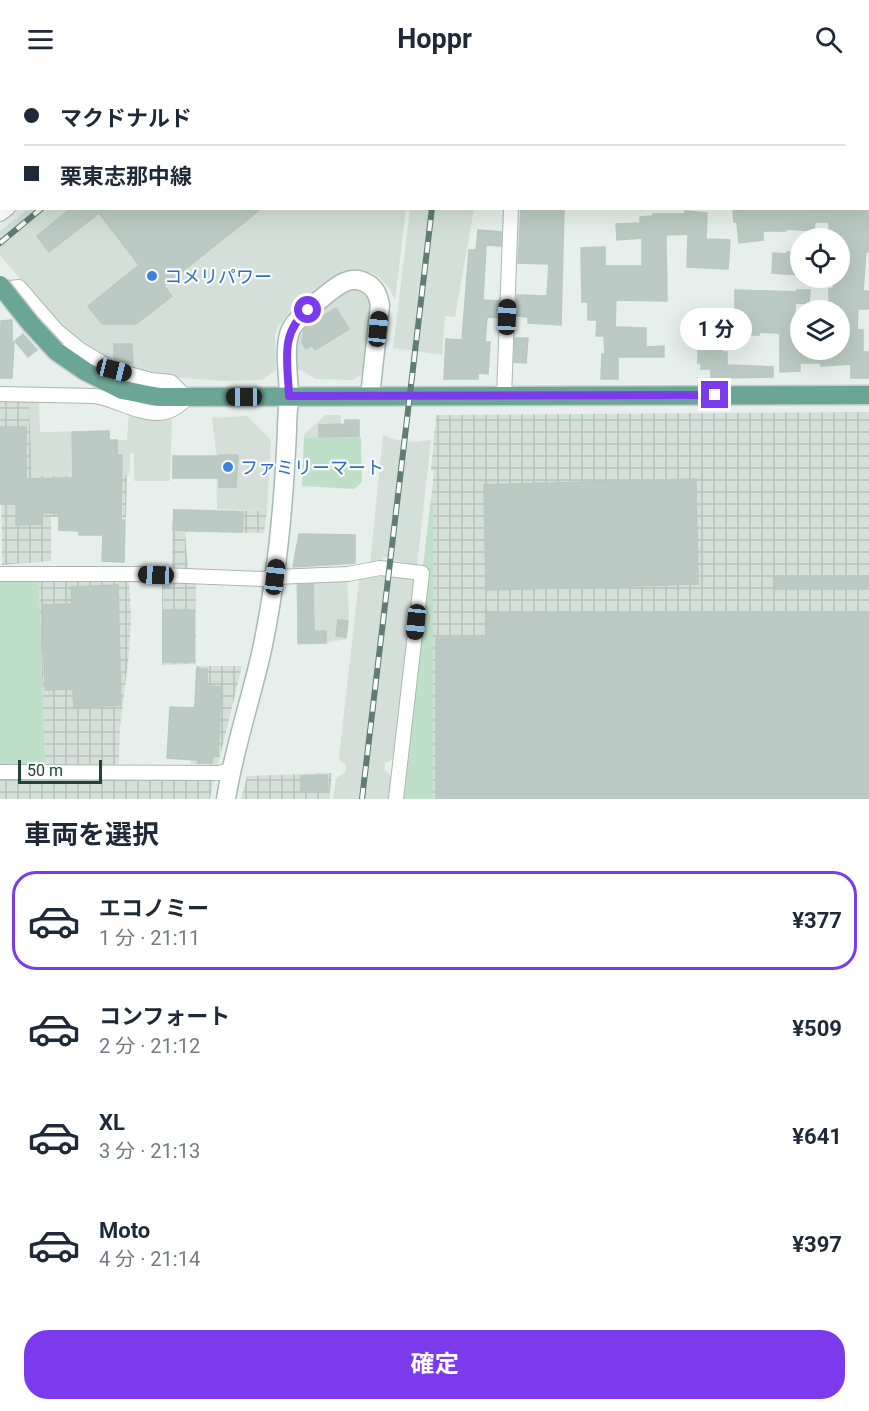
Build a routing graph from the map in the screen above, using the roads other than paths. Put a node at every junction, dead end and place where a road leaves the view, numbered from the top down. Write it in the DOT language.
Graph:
graph roads {
  1 [pos="511,210"];
  2 [pos="0,287"];
  3 [pos="0,394"];
  4 [pos="869,395"];
  5 [pos="289,396"];
  6 [pos="370,396"];
  7 [pos="504,397"];
  8 [pos="187,398"];
  9 [pos="0,574"];
  10 [pos="275,577"];
  11 [pos="231,770"];
  12 [pos="0,772"];
  13 [pos="225,799"];
  14 [pos="396,799"];
  1 -- 7 [label="street"];
  2 -- 8 [label="street"];
  2 -- 8 [label="main road, bridge"];
  3 -- 8 [label="street"];
  4 -- 7 [label="main road"];
  5 -- 6 [label="main road"];
  5 -- 6 [label="street"];
  5 -- 8 [label="main road"];
  5 -- 10 [label="street"];
  6 -- 7 [label="main road"];
  9 -- 10 [label="street"];
  10 -- 11 [label="street"];
  10 -- 14 [label="street"];
  11 -- 12 [label="street"];
  11 -- 13 [label="street"];
}
